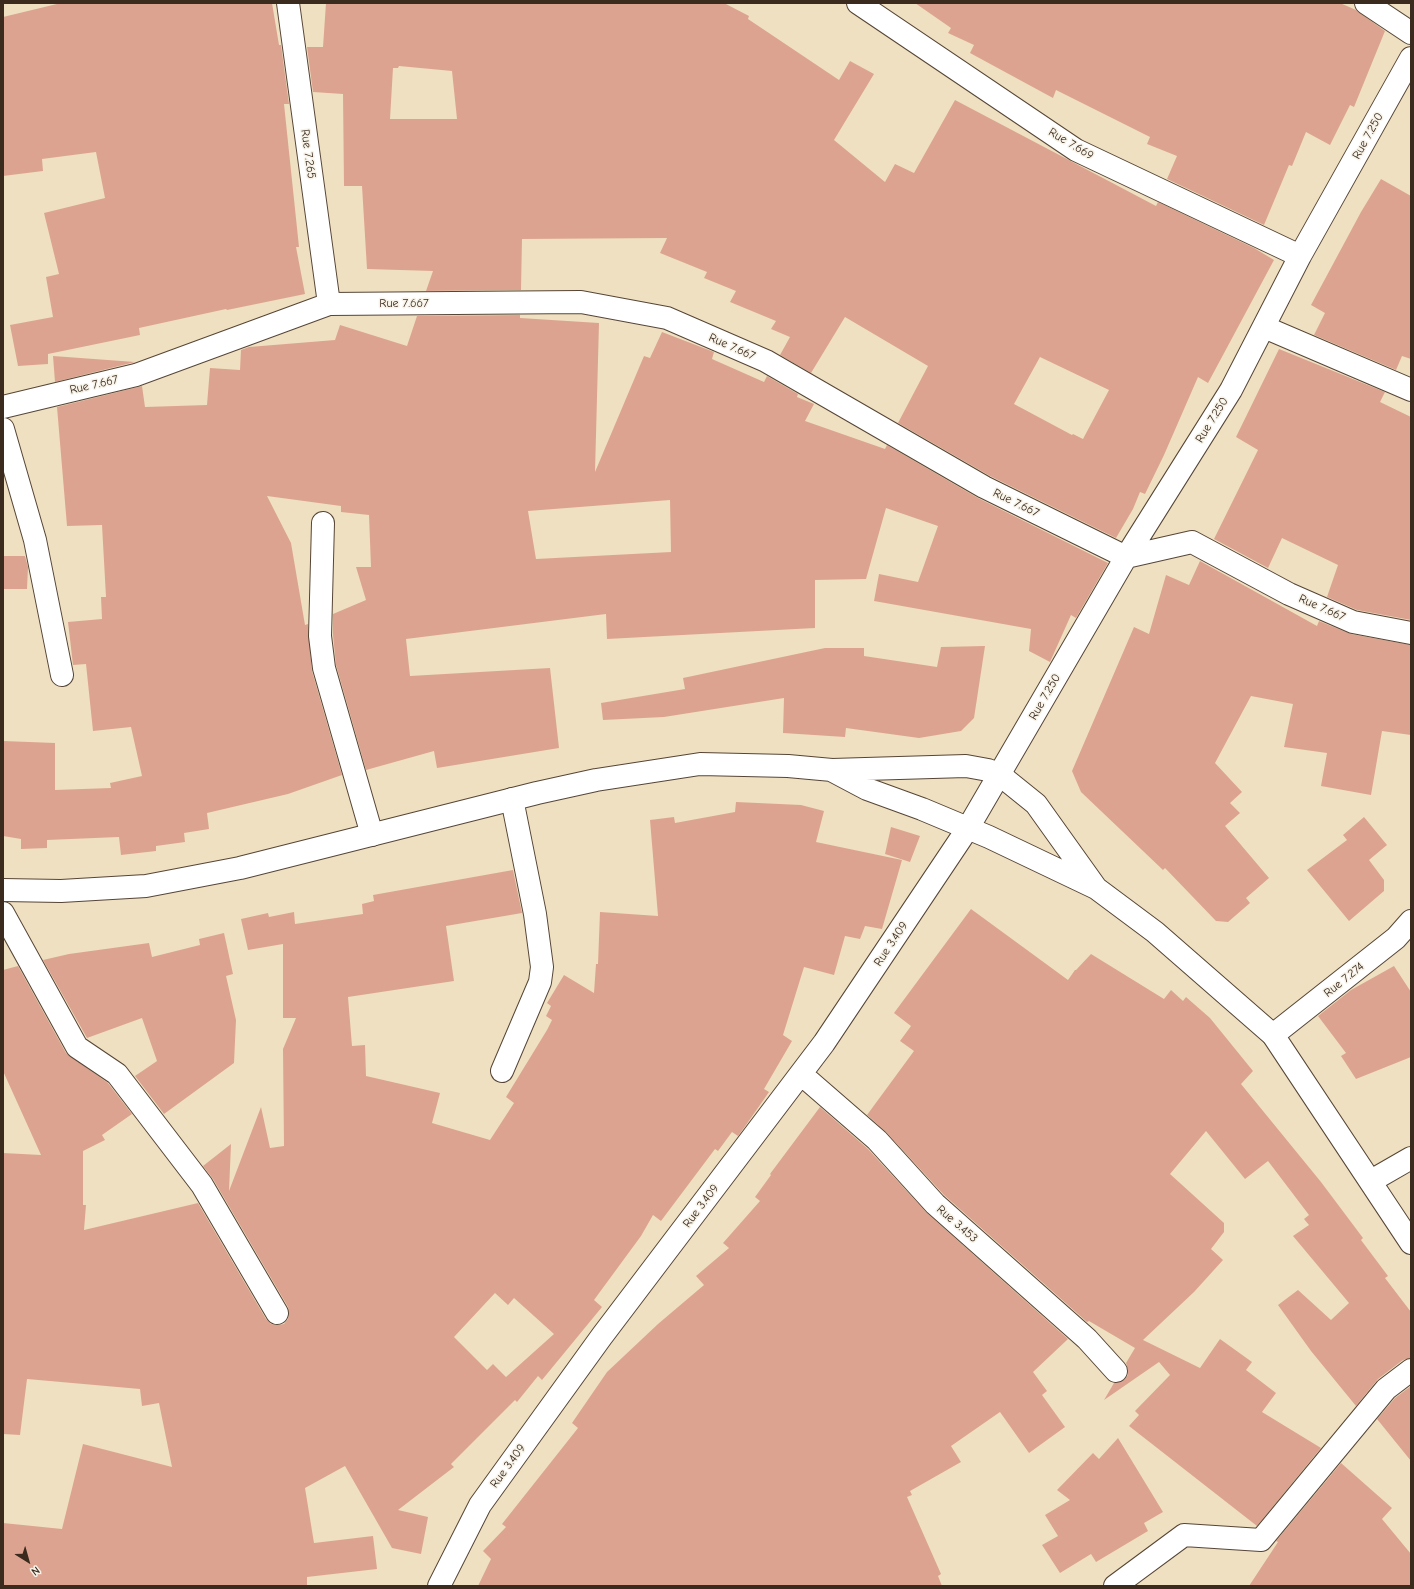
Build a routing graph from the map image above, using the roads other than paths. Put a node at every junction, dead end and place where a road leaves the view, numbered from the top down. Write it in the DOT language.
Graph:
graph roads {
  1 [pos="288,3"];
  2 [pos="858,3"];
  3 [pos="1366,3"];
  4 [pos="1411,33"];
  5 [pos="1411,58"];
  6 [pos="1300,256"];
  7 [pos="329,304"];
  8 [pos="1264,327"];
  9 [pos="1411,390"];
  10 [pos="3,407"];
  11 [pos="3,429"];
  12 [pos="323,523"];
  13 [pos="1126,557"];
  14 [pos="1411,633"];
  15 [pos="62,675"];
  16 [pos="832,770"];
  17 [pos="1000,775"];
  18 [pos="512,800"];
  19 [pos="968,828"];
  20 [pos="372,835"];
  21 [pos="1096,888"];
  22 [pos="3,890"];
  23 [pos="3,914"];
  24 [pos="1411,921"];
  25 [pos="1273,1035"];
  26 [pos="502,1071"];
  27 [pos="801,1074"];
  28 [pos="1411,1158"];
  29 [pos="1371,1181"];
  30 [pos="1411,1243"];
  31 [pos="277,1313"];
  32 [pos="1411,1370"];
  33 [pos="1116,1371"];
  34 [pos="439,1586"];
  35 [pos="1115,1586"];
  1 -- 7 [label="street, Rue 7.265"];
  2 -- 6 [label="street, Rue 7.669"];
  3 -- 4 [label="street"];
  5 -- 6 [label="street, Rue 7.250"];
  6 -- 8 [label="street, Rue 7.250"];
  7 -- 10 [label="street, Rue 7.667"];
  7 -- 13 [label="street, Rue 7.667"];
  8 -- 9 [label="street"];
  8 -- 13 [label="street, Rue 7.250"];
  11 -- 15 [label="street"];
  12 -- 20 [label="street"];
  13 -- 14 [label="street, Rue 7.667"];
  13 -- 17 [label="street, Rue 7.250"];
  16 -- 17 [label="street"];
  16 -- 18 [label="street"];
  16 -- 19 [label="street"];
  17 -- 19 [label="street, Rue 7.250"];
  17 -- 21 [label="street"];
  18 -- 20 [label="street"];
  18 -- 26 [label="street"];
  19 -- 21 [label="street"];
  19 -- 27 [label="street, Rue 3.409"];
  20 -- 22 [label="street"];
  21 -- 25 [label="street"];
  23 -- 31 [label="street"];
  24 -- 25 [label="street, Rue 7.274"];
  25 -- 29 [label="street"];
  27 -- 33 [label="street, Rue 3.453"];
  27 -- 34 [label="street, Rue 3.409"];
  28 -- 29 [label="street"];
  29 -- 30 [label="street"];
  32 -- 35 [label="street"];
}
